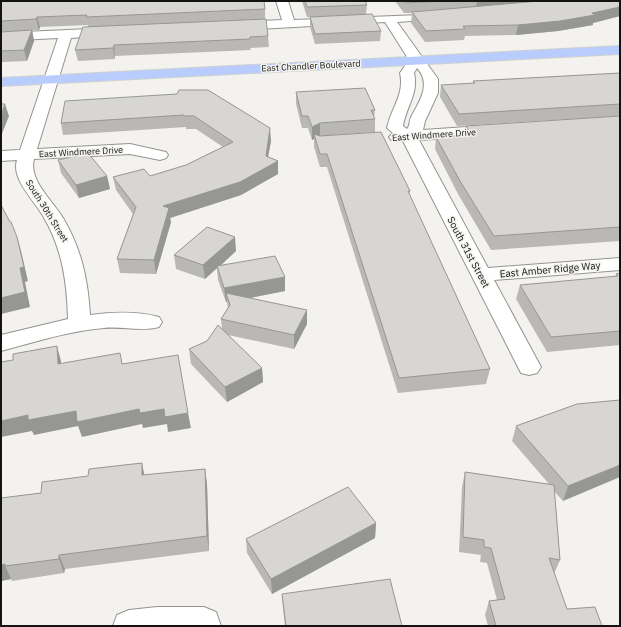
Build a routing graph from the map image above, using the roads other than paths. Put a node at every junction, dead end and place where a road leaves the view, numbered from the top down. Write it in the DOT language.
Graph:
graph roads {
  1 [pos="282,1"];
  2 [pos="453,16"];
  3 [pos="388,19"];
  4 [pos="289,23"];
  5 [pos="226,26"];
  6 [pos="126,31"];
  7 [pos="66,34"];
  8 [pos="1,37"];
  9 [pos="620,50"];
  10 [pos="416,60"];
  11 [pos="620,62"];
  12 [pos="427,71"];
  13 [pos="407,72"];
  14 [pos="1,82"];
  15 [pos="48,86"];
  16 [pos="1,95"];
  17 [pos="403,105"];
  18 [pos="423,107"];
  19 [pos="512,129"];
  20 [pos="409,137"];
  21 [pos="379,138"];
  22 [pos="26,154"];
  23 [pos="160,155"];
  24 [pos="1,156"];
  25 [pos="620,264"];
  26 [pos="481,275"];
  27 [pos="151,322"];
  28 [pos="79,323"];
  29 [pos="1,343"];
  30 [pos="529,367"];
  31 [pos="204,624"];
  32 [pos="129,626"];
  1 -- 4 [label="street"];
  2 -- 3 [label="street"];
  3 -- 4 [label="street"];
  3 -- 10 [label="street"];
  4 -- 5 [label="street"];
  6 -- 7 [label="street"];
  7 -- 8 [label="street"];
  7 -- 15 [label="street, South 30th Street"];
  9 -- 10 [label="main road, East Chandler Boulevard"];
  10 -- 12 [label="street"];
  10 -- 13 [label="street"];
  10 -- 15 [label="main road, East Chandler Boulevard"];
  11 -- 12 [label="main road, East Chandler Boulevard"];
  12 -- 13 [label="main road, East Chandler Boulevard"];
  12 -- 18 [label="street"];
  13 -- 15 [label="main road, East Chandler Boulevard"];
  13 -- 17 [label="street, South 31st Street"];
  14 -- 15 [label="main road, East Chandler Boulevard"];
  15 -- 16 [label="main road, East Chandler Boulevard"];
  15 -- 22 [label="street, South 30th Street"];
  17 -- 18 [label="street"];
  17 -- 20 [label="street, South 31st Street"];
  18 -- 20 [label="street"];
  19 -- 20 [label="street, East Windmere Drive"];
  20 -- 21 [label="street, East Windmere Drive"];
  20 -- 26 [label="street, South 31st Street"];
  22 -- 23 [label="street, East Windmere Drive"];
  22 -- 24 [label="street, East Windmere Drive"];
  22 -- 28 [label="street, South 30th Street"];
  25 -- 26 [label="street, East Amber Ridge Way"];
  26 -- 30 [label="street, South 31st Street"];
  27 -- 28 [label="street"];
  28 -- 29 [label="street"];
  31 -- 32 [label="street"];
}
